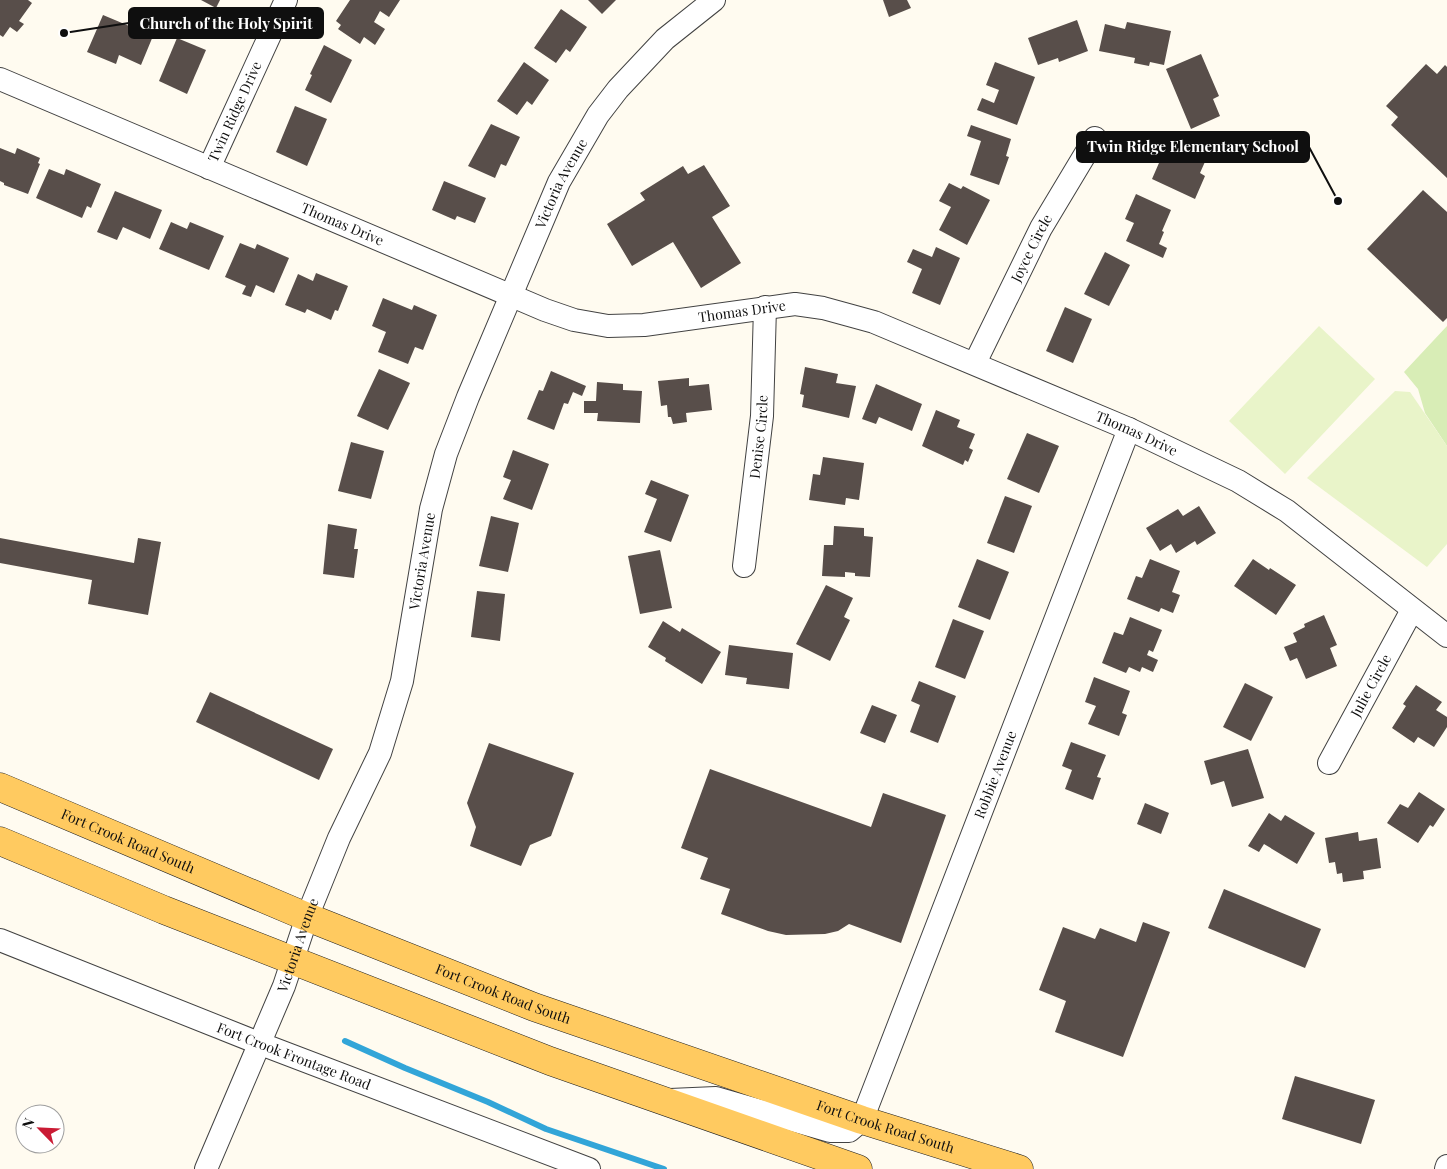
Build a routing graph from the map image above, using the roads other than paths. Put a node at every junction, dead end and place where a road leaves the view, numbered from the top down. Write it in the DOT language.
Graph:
graph roads {
  1 [pos="286,0"];
  2 [pos="714,0"];
  3 [pos="0,79"];
  4 [pos="1095,138"];
  5 [pos="209,168"];
  6 [pos="512,296"];
  7 [pos="764,307"];
  8 [pos="975,363"];
  9 [pos="1129,429"];
  10 [pos="744,566"];
  11 [pos="1412,610"];
  12 [pos="1447,636"];
  13 [pos="1329,763"];
  14 [pos="0,788"];
  15 [pos="0,841"];
  16 [pos="307,917"];
  17 [pos="0,940"];
  18 [pos="293,960"];
  19 [pos="261,1044"];
  20 [pos="662,1100"];
  21 [pos="862,1120"];
  22 [pos="206,1169"];
  23 [pos="589,1169"];
  24 [pos="858,1169"];
  25 [pos="1019,1169"];
  1 -- 5 [label="street, Twin Ridge Drive"];
  2 -- 6 [label="street, Victoria Avenue"];
  3 -- 5 [label="street, Thomas Drive"];
  4 -- 8 [label="street, Joyce Circle"];
  5 -- 6 [label="street, Thomas Drive"];
  6 -- 7 [label="street, Thomas Drive"];
  6 -- 16 [label="street, Victoria Avenue"];
  7 -- 8 [label="street, Thomas Drive"];
  7 -- 10 [label="street, Denise Circle"];
  8 -- 9 [label="street, Thomas Drive"];
  9 -- 11 [label="street, Thomas Drive"];
  9 -- 21 [label="street, Robbie Avenue"];
  11 -- 12 [label="street, Thomas Drive"];
  11 -- 13 [label="street, Julie Circle"];
  14 -- 16 [label="main road, Fort Crook Road South"];
  15 -- 18 [label="main road"];
  16 -- 18 [label="street, Victoria Avenue"];
  16 -- 21 [label="main road, Fort Crook Road South"];
  17 -- 19 [label="street, Fort Crook Frontage Road"];
  18 -- 19 [label="street, Victoria Avenue"];
  18 -- 20 [label="main road"];
  19 -- 22 [label="street, Victoria Avenue"];
  19 -- 23 [label="street, Fort Crook Frontage Road"];
  20 -- 21 [label="street"];
  20 -- 24 [label="main road"];
  21 -- 25 [label="main road, Fort Crook Road South"];
}
